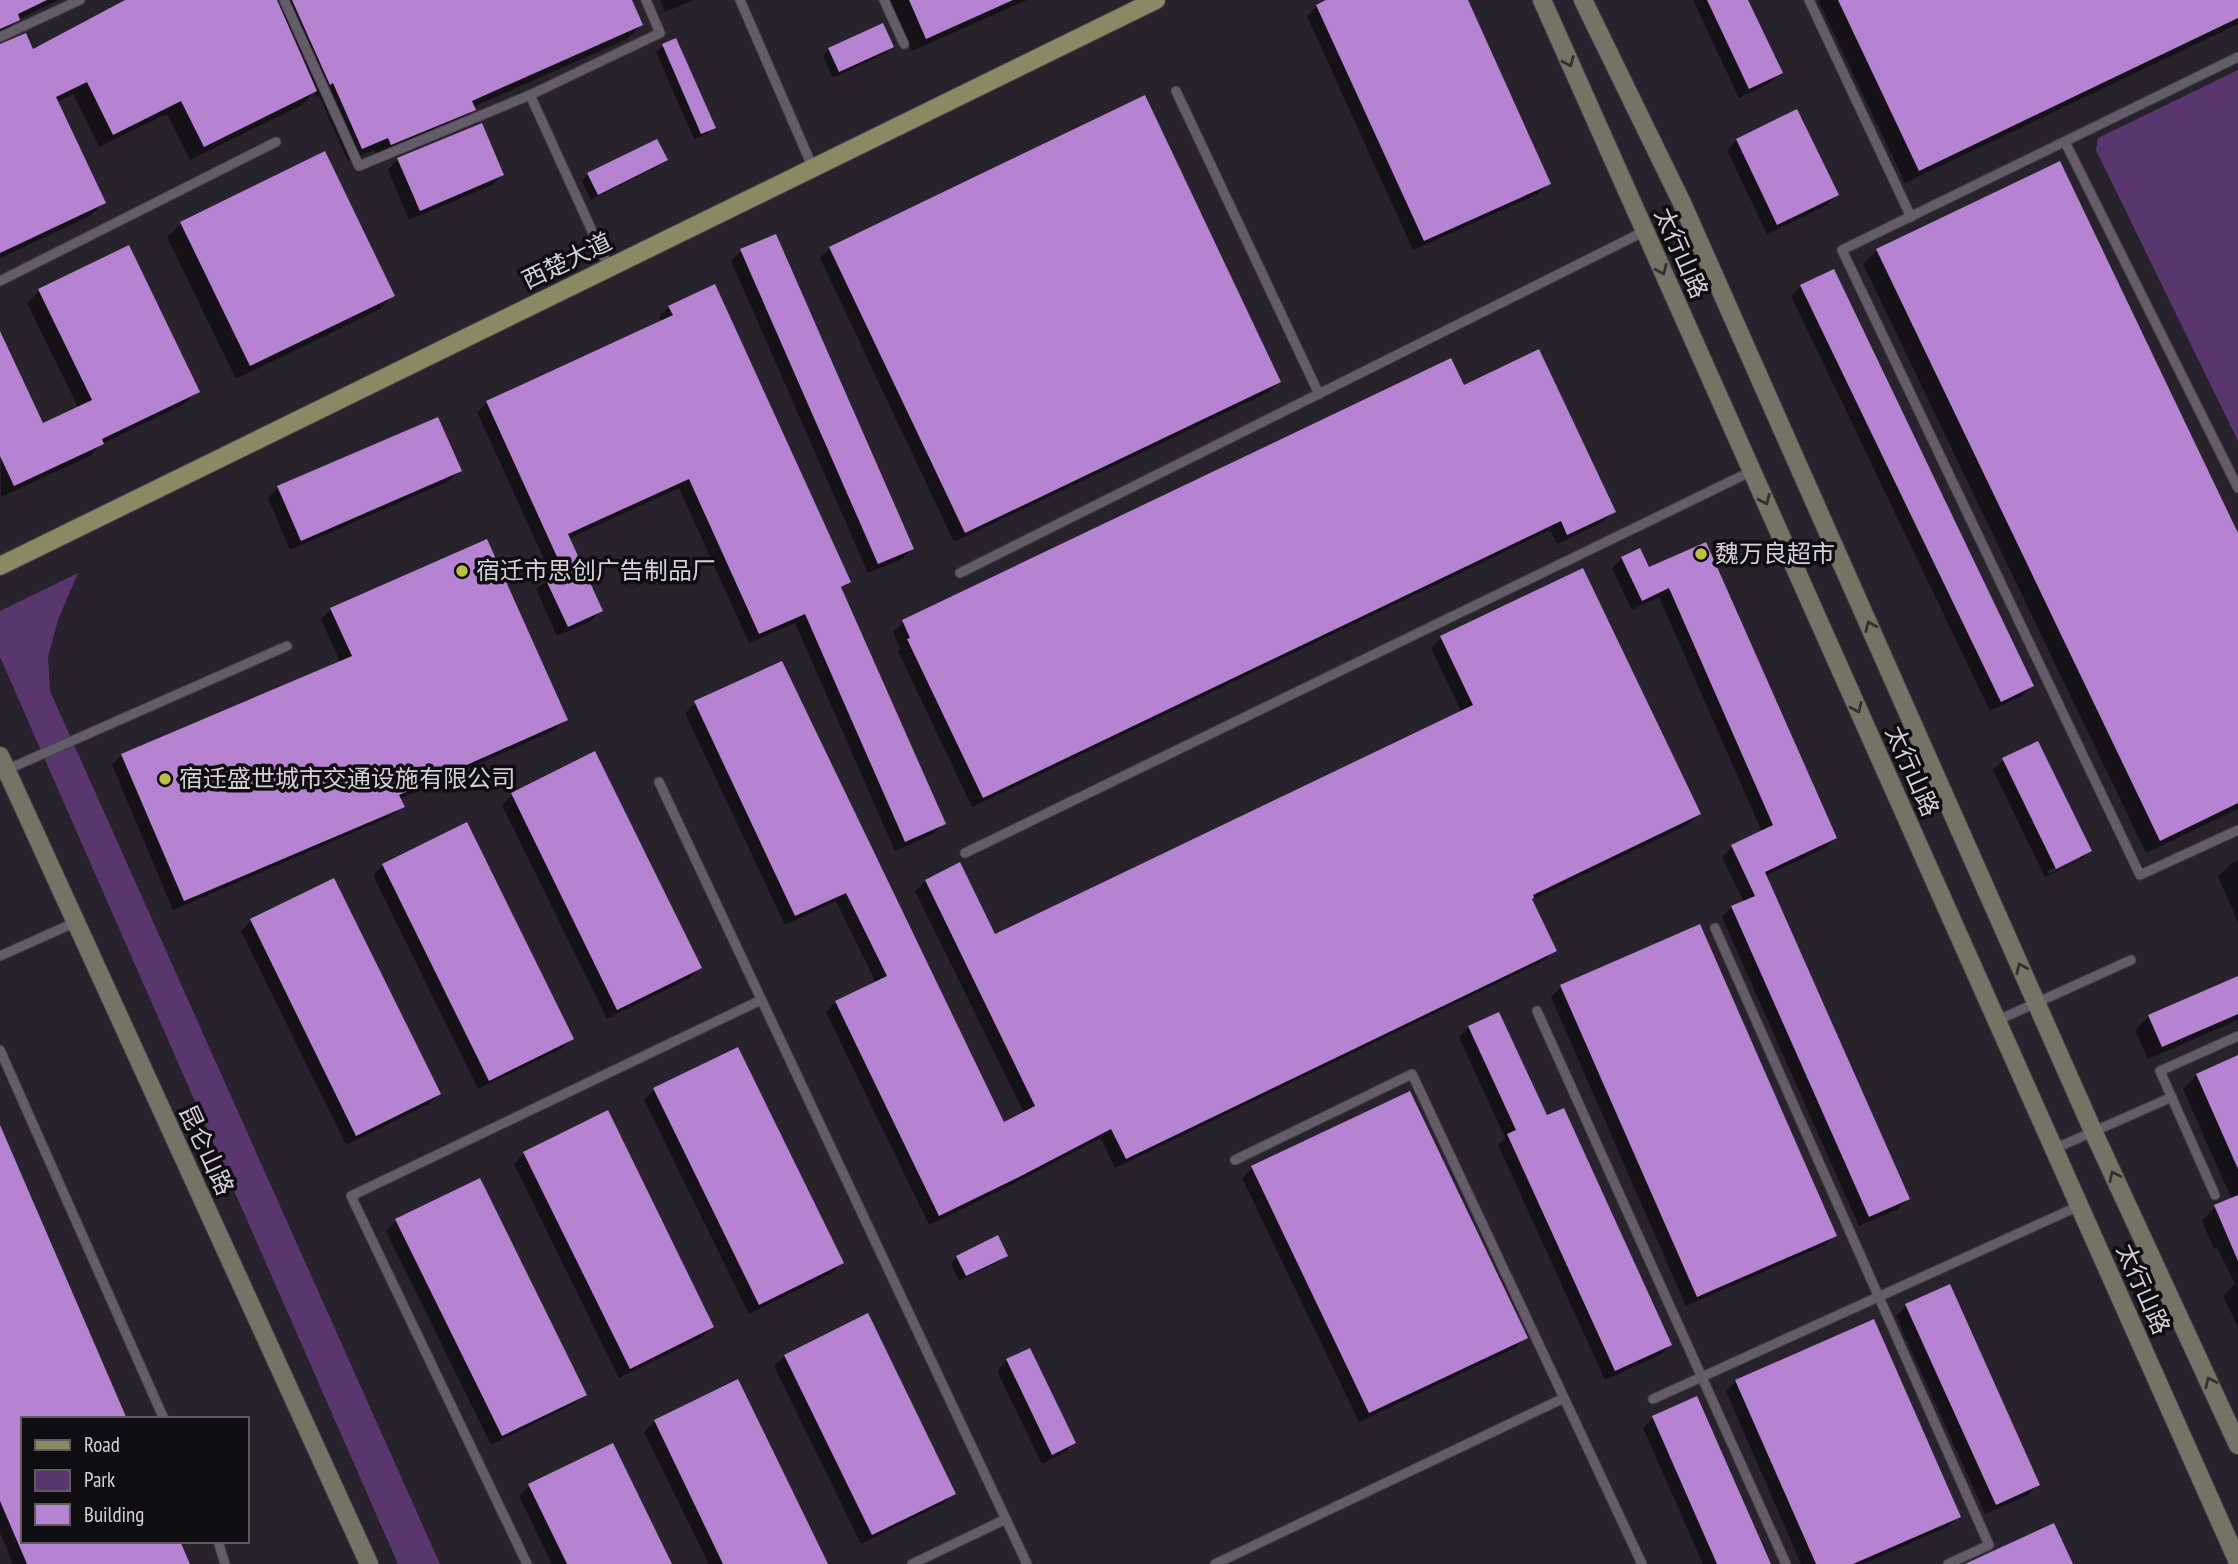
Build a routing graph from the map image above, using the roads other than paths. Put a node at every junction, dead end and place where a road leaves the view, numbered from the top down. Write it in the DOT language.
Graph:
graph roads {
  1 [pos="80,0"];
  2 [pos="284,0"];
  3 [pos="646,0"];
  4 [pos="740,0"];
  5 [pos="884,0"];
  6 [pos="1156,0"];
  7 [pos="1542,0"];
  8 [pos="1583,0"];
  9 [pos="1809,0"];
  10 [pos="0,37"];
  11 [pos="904,44"];
  12 [pos="2238,57"];
  13 [pos="1176,91"];
  14 [pos="530,95"];
  15 [pos="276,142"];
  16 [pos="2065,142"];
  17 [pos="813,168"];
  18 [pos="1911,217"];
  19 [pos="1645,231"];
  20 [pos="609,268"];
  21 [pos="0,281"];
  22 [pos="1319,394"];
  23 [pos="1752,471"];
  24 [pos="2238,488"];
  25 [pos="0,566"];
  26 [pos="960,573"];
  27 [pos="287,646"];
  28 [pos="3,763"];
  29 [pos="659,782"];
  30 [pos="2238,830"];
  31 [pos="965,853"];
  32 [pos="76,922"];
  33 [pos="1715,928"];
  34 [pos="0,956"];
  35 [pos="2131,960"];
  36 [pos="761,1000"];
  37 [pos="2036,1003"];
  38 [pos="1537,1011"];
  39 [pos="1996,1021"];
  40 [pos="2238,1036"];
  41 [pos="0,1050"];
  42 [pos="2172,1097"];
  43 [pos="2093,1131"];
  44 [pos="2054,1149"];
  45 [pos="1235,1160"];
  46 [pos="2215,1195"];
  47 [pos="2079,1206"];
  48 [pos="1879,1297"];
  49 [pos="1702,1377"];
  50 [pos="1564,1398"];
  51 [pos="1653,1399"];
  52 [pos="163,1417"];
  53 [pos="2238,1445"];
  54 [pos="1006,1518"];
  55 [pos="219,1543"];
  56 [pos="2238,1562"];
  57 [pos="225,1564"];
  58 [pos="369,1564"];
  59 [pos="527,1564"];
  60 [pos="912,1564"];
  61 [pos="1027,1564"];
  62 [pos="1215,1564"];
  63 [pos="1642,1564"];
  64 [pos="1787,1564"];
  65 [pos="1948,1564"];
  1 -- 10 [label="lane"];
  2 -- 14 [label="lane"];
  3 -- 14 [label="lane"];
  4 -- 17 [label="lane"];
  5 -- 11 [label="lane"];
  6 -- 17 [label="main road, 西楚大道"];
  7 -- 19 [label="street, 太行山路, one-way"];
  37 -- 8 [label="street, 太行山路, one-way"];
  9 -- 18 [label="lane"];
  12 -- 16 [label="lane"];
  13 -- 22 [label="lane"];
  14 -- 20 [label="lane"];
  15 -- 21 [label="lane"];
  16 -- 18 [label="lane"];
  16 -- 24 [label="lane"];
  17 -- 20 [label="main road, 西楚大道"];
  18 -- 30 [label="lane"];
  19 -- 22 [label="lane"];
  19 -- 23 [label="street, 太行山路, one-way"];
  20 -- 25 [label="main road, 西楚大道"];
  22 -- 26 [label="lane"];
  23 -- 31 [label="lane"];
  23 -- 39 [label="street, 太行山路, one-way"];
  27 -- 28 [label="lane"];
  28 -- 32 [label="street, 昆仑山路"];
  29 -- 36 [label="lane"];
  32 -- 34 [label="lane"];
  32 -- 58 [label="street, 昆仑山路"];
  33 -- 48 [label="lane"];
  35 -- 37 [label="lane"];
  36 -- 54 [label="lane"];
  36 -- 59 [label="lane"];
  37 -- 39 [label="lane"];
  37 -- 43 [label="street, 太行山路"];
  38 -- 49 [label="lane"];
  39 -- 44 [label="street, 太行山路"];
  40 -- 42 [label="lane"];
  41 -- 52 [label="lane"];
  42 -- 43 [label="lane"];
  42 -- 46 [label="lane"];
  43 -- 44 [label="lane"];
  53 -- 43 [label="street, 太行山路, one-way"];
  44 -- 47 [label="street, 太行山路"];
  45 -- 50 [label="lane"];
  47 -- 48 [label="lane"];
  47 -- 56 [label="street, 太行山路"];
  48 -- 49 [label="lane"];
  48 -- 65 [label="lane"];
  49 -- 51 [label="lane"];
  49 -- 64 [label="lane"];
  50 -- 62 [label="lane"];
  50 -- 63 [label="lane"];
  54 -- 60 [label="lane"];
  54 -- 61 [label="lane"];
  55 -- 57 [label="lane"];
}
